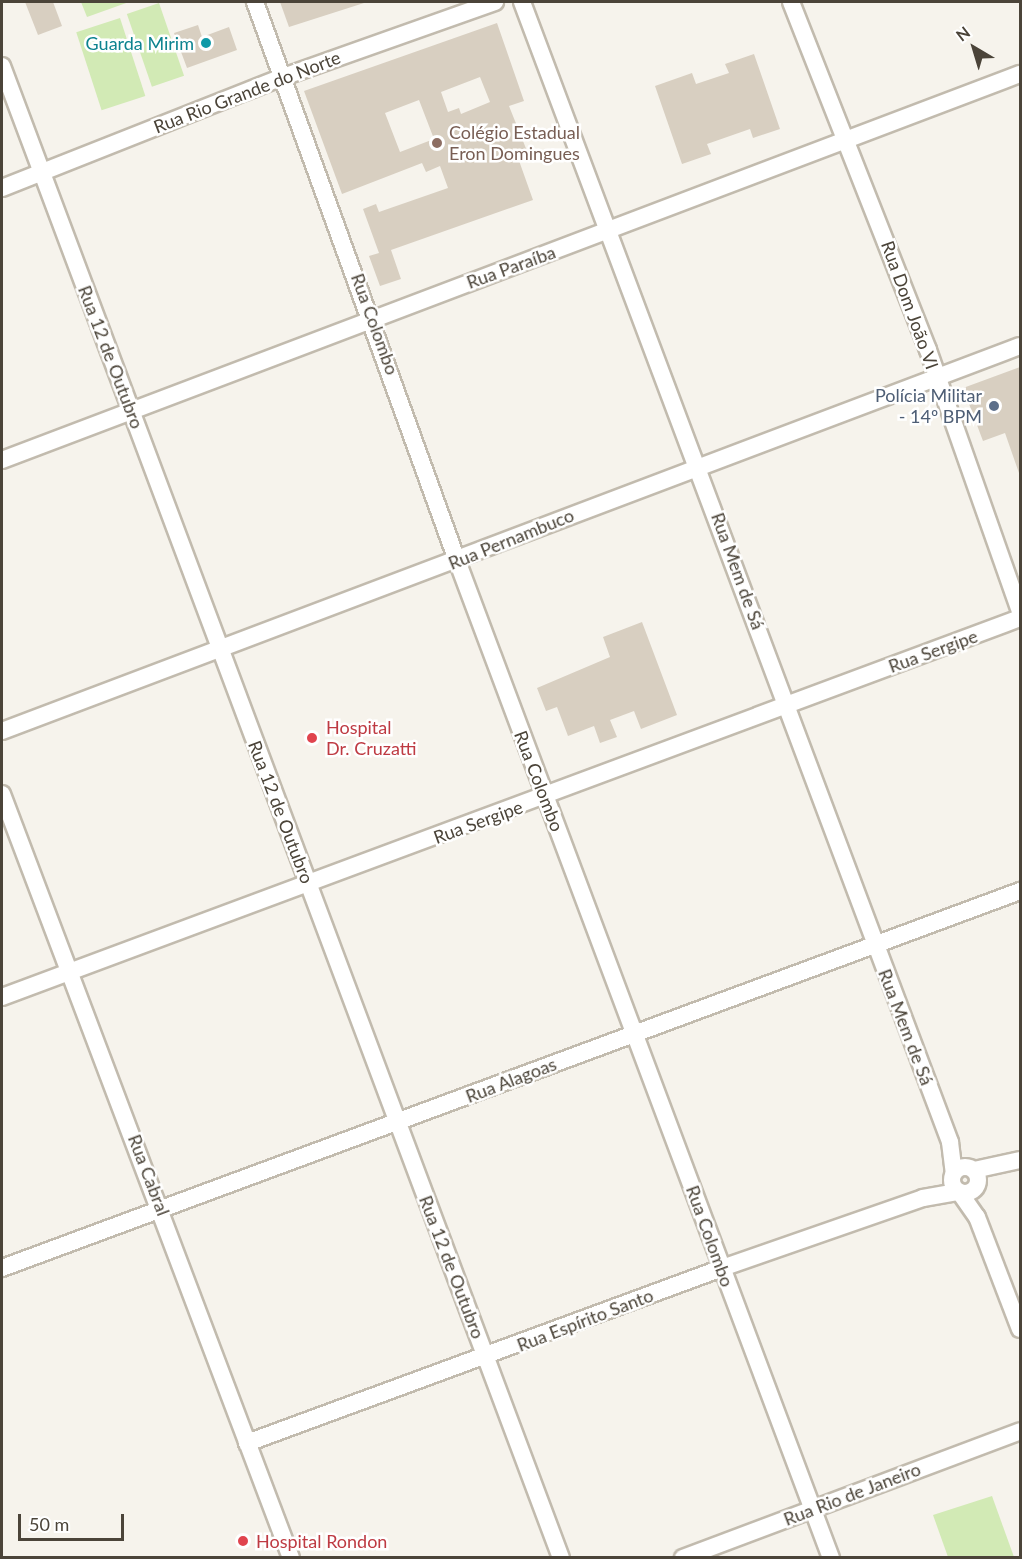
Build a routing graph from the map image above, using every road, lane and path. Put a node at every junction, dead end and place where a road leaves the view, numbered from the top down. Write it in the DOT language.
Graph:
graph roads {
  1 [pos="255,2"];
  2 [pos="495,2"];
  3 [pos="522,2"];
  4 [pos="791,2"];
  5 [pos="2,66"];
  6 [pos="1020,74"];
  7 [pos="284,77"];
  8 [pos="848,141"];
  9 [pos="42,172"];
  10 [pos="2,188"];
  11 [pos="608,231"];
  12 [pos="373,317"];
  13 [pos="1020,346"];
  14 [pos="937,376"];
  15 [pos="132,412"];
  16 [pos="2,460"];
  17 [pos="698,464"];
  18 [pos="457,560"];
  19 [pos="1020,611"];
  20 [pos="1020,618"];
  21 [pos="220,649"];
  22 [pos="788,705"];
  23 [pos="2,731"];
  24 [pos="2,794"];
  25 [pos="546,797"];
  26 [pos="309,885"];
  27 [pos="1020,891"];
  28 [pos="877,948"];
  29 [pos="72,972"];
  30 [pos="2,997"];
  31 [pos="635,1033"];
  32 [pos="398,1123"];
  33 [pos="1020,1160"];
  34 [pos="965,1181"];
  35 [pos="162,1209"];
  36 [pos="2,1268"];
  37 [pos="722,1268"];
  38 [pos="1020,1329"];
  39 [pos="486,1358"];
  40 [pos="1020,1431"];
  41 [pos="247,1443"];
  42 [pos="813,1509"];
  43 [pos="291,1557"];
  44 [pos="561,1557"];
  45 [pos="683,1557"];
  46 [pos="831,1557"];
  1 -- 7 [label="street, Rua Colombo"];
  2 -- 7 [label="street, Rua Rio Grande do Norte"];
  3 -- 11 [label="street, Rua Mem de Sá"];
  4 -- 8 [label="street, Rua Dom João VI"];
  5 -- 9 [label="street, Rua 12 de Outubro"];
  6 -- 8 [label="street, Rua Paraíba"];
  7 -- 9 [label="street, Rua Rio Grande do Norte"];
  7 -- 12 [label="street, Rua Colombo"];
  8 -- 11 [label="street, Rua Paraíba"];
  8 -- 14 [label="street, Rua Dom João VI"];
  9 -- 10 [label="street, Rua Rio Grande do Norte"];
  9 -- 15 [label="street, Rua 12 de Outubro"];
  11 -- 12 [label="street, Rua Paraíba"];
  11 -- 17 [label="street, Rua Mem de Sá"];
  12 -- 15 [label="street, Rua Paraíba"];
  12 -- 18 [label="street, Rua Colombo"];
  13 -- 14 [label="street, Rua Pernambuco"];
  14 -- 17 [label="street, Rua Pernambuco"];
  14 -- 19 [label="street, Rua Dom João VI"];
  15 -- 16 [label="street, Rua Paraíba"];
  15 -- 21 [label="street, Rua 12 de Outubro"];
  17 -- 18 [label="street, Rua Pernambuco"];
  17 -- 22 [label="street, Rua Mem de Sá"];
  18 -- 21 [label="street, Rua Pernambuco"];
  18 -- 25 [label="street, Rua Colombo"];
  20 -- 22 [label="street, Rua Sergipe"];
  21 -- 23 [label="street, Rua Pernambuco"];
  21 -- 26 [label="street, Rua 12 de Outubro"];
  22 -- 25 [label="street, Rua Sergipe"];
  22 -- 28 [label="street, Rua Mem de Sá"];
  24 -- 29 [label="street, Rua Cabral"];
  25 -- 26 [label="street, Rua Sergipe"];
  25 -- 31 [label="street, Rua Colombo"];
  26 -- 29 [label="street, Rua Sergipe"];
  26 -- 32 [label="street, Rua 12 de Outubro"];
  27 -- 28 [label="street, Rua Alagoas"];
  28 -- 31 [label="street, Rua Alagoas"];
  28 -- 34 [label="street, Rua Mem de Sá"];
  29 -- 30 [label="street, Rua Sergipe"];
  29 -- 35 [label="street, Rua Cabral"];
  31 -- 32 [label="street, Rua Alagoas"];
  31 -- 37 [label="street, Rua Colombo"];
  32 -- 35 [label="street, Rua Alagoas"];
  32 -- 39 [label="street, Rua 12 de Outubro"];
  33 -- 34 [label="street, Rua Espírito Santo"];
  34 -- 37 [label="street, Rua Espírito Santo"];
  34 -- 38 [label="street"];
  35 -- 36 [label="street, Rua Alagoas"];
  35 -- 41 [label="street, Rua Cabral"];
  37 -- 39 [label="street, Rua Espírito Santo"];
  37 -- 42 [label="street, Rua Colombo"];
  39 -- 41 [label="street, Rua Espírito Santo"];
  39 -- 44 [label="street, Rua 12 de Outubro"];
  40 -- 42 [label="street, Rua Rio de Janeiro"];
  41 -- 43 [label="street, Rua Cabral"];
  42 -- 45 [label="street, Rua Rio de Janeiro"];
  42 -- 46 [label="street, Rua Colombo"];
}
